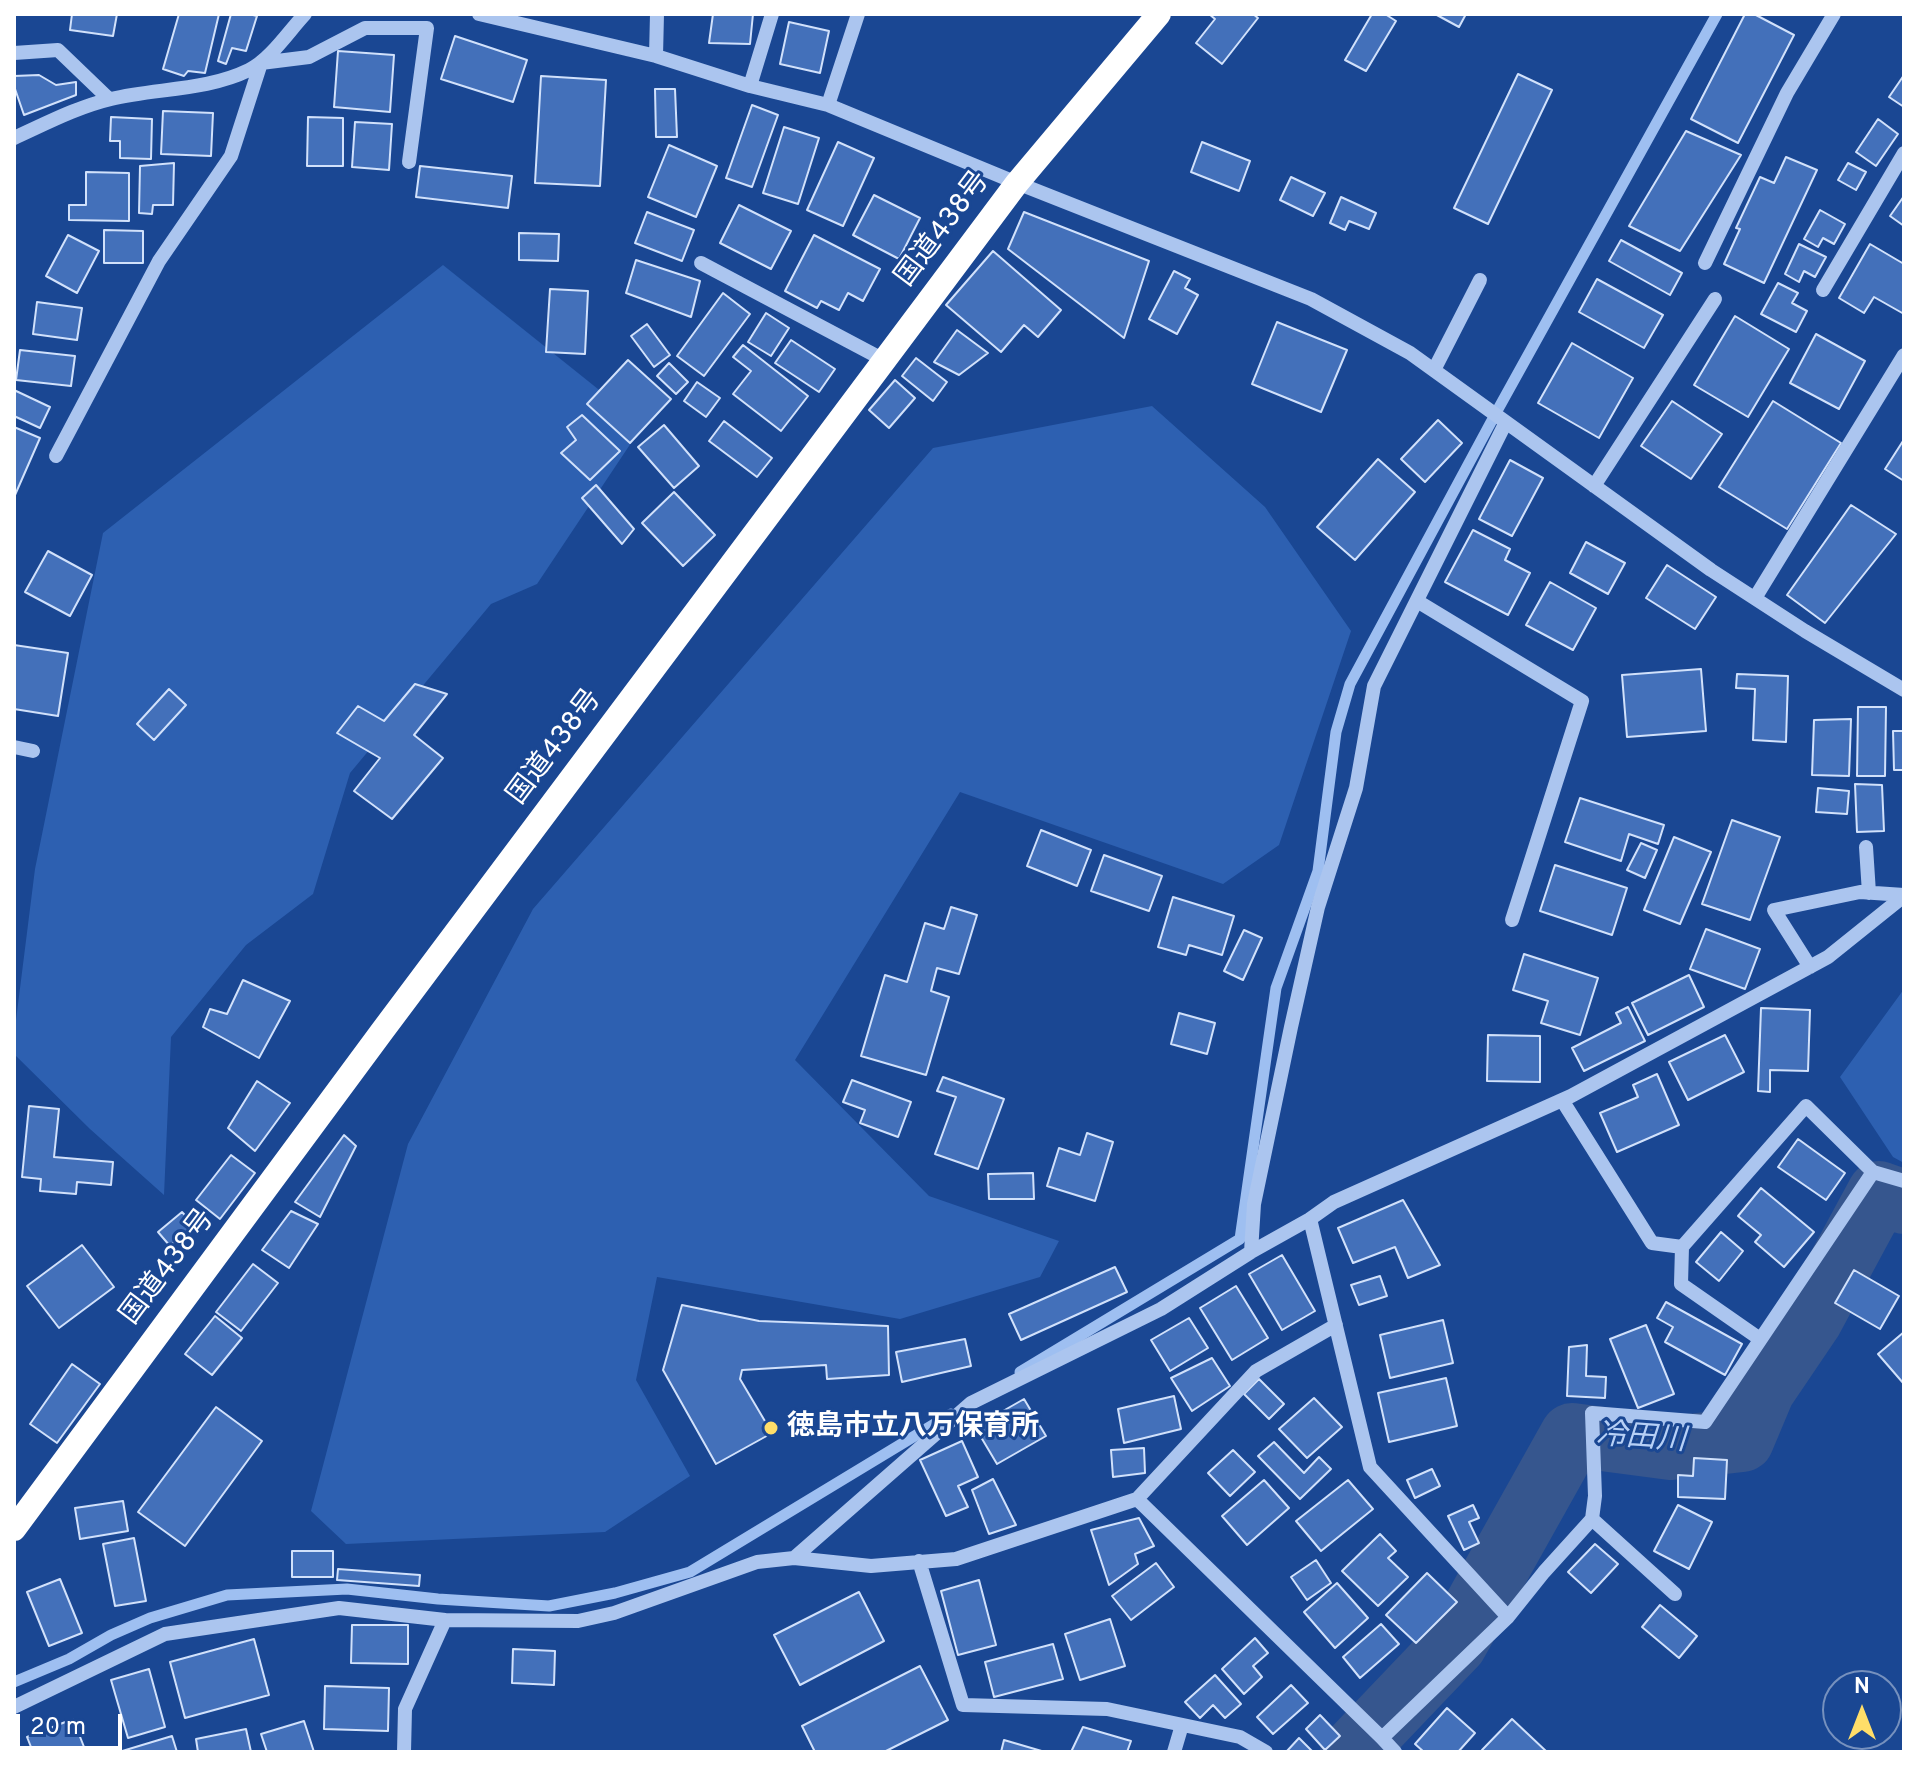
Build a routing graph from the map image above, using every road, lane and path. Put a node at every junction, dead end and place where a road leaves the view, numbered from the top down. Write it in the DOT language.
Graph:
graph roads {
  1 [pos="305,14"];
  2 [pos="479,14"];
  3 [pos="657,14"];
  4 [pos="772,14"];
  5 [pos="858,14"];
  6 [pos="1159,14"];
  7 [pos="1834,14"];
  8 [pos="14,53"];
  9 [pos="656,56"];
  10 [pos="261,63"];
  11 [pos="750,86"];
  12 [pos="109,99"];
  13 [pos="828,105"];
  14 [pos="14,138"];
  15 [pos="1904,153"];
  16 [pos="409,162"];
  17 [pos="1017,183"];
  18 [pos="701,263"];
  19 [pos="1705,263"];
  20 [pos="1480,280"];
  21 [pos="1823,290"];
  22 [pos="1715,299"];
  23 [pos="1904,355"];
  24 [pos="884,360"];
  25 [pos="1434,370"];
  26 [pos="1506,422"];
  27 [pos="56,456"];
  28 [pos="1594,486"];
  29 [pos="1755,598"];
  30 [pos="1417,601"];
  31 [pos="1904,690"];
  32 [pos="14,747"];
  33 [pos="33,751"];
  34 [pos="1866,847"];
  35 [pos="1869,893"];
  36 [pos="1904,897"];
  37 [pos="1512,920"];
  38 [pos="1810,967"];
  39 [pos="1562,1100"];
  40 [pos="1873,1172"];
  41 [pos="1904,1181"];
  42 [pos="1310,1219"];
  43 [pos="1682,1247"];
  44 [pos="1251,1252"];
  45 [pos="1336,1325"];
  46 [pos="1760,1339"];
  47 [pos="1137,1499"];
  48 [pos="1592,1519"];
  49 [pos="14,1529"];
  50 [pos="794,1558"];
  51 [pos="919,1561"];
  52 [pos="1675,1594"];
  53 [pos="1508,1617"];
  54 [pos="445,1620"];
  55 [pos="14,1707"];
  56 [pos="1182,1725"];
  57 [pos="1382,1738"];
  58 [pos="404,1752"];
  59 [pos="1174,1752"];
  60 [pos="1266,1752"];
  61 [pos="1395,1752"];
  1 -- 10 [label="street"];
  2 -- 9 [label="street"];
  3 -- 9 [label="street"];
  4 -- 11 [label="street"];
  5 -- 13 [label="street"];
  6 -- 17 [label="highway, 国道438号"];
  7 -- 19 [label="street"];
  8 -- 12 [label="street"];
  9 -- 11 [label="street"];
  10 -- 12 [label="street"];
  10 -- 16 [label="street"];
  10 -- 27 [label="street"];
  11 -- 13 [label="street"];
  12 -- 14 [label="street"];
  13 -- 17 [label="street"];
  15 -- 21 [label="street"];
  17 -- 24 [label="highway, 国道438号"];
  17 -- 25 [label="street"];
  18 -- 24 [label="street"];
  20 -- 25 [label="street"];
  22 -- 28 [label="street"];
  23 -- 29 [label="street"];
  24 -- 49 [label="highway, 国道438号"];
  25 -- 26 [label="street"];
  26 -- 28 [label="street"];
  26 -- 30 [label="street"];
  28 -- 29 [label="street"];
  29 -- 31 [label="street"];
  30 -- 37 [label="street"];
  30 -- 44 [label="street"];
  32 -- 33 [label="street"];
  34 -- 35 [label="street"];
  35 -- 36 [label="street"];
  35 -- 38 [label="street"];
  36 -- 38 [label="street"];
  38 -- 39 [label="street"];
  39 -- 42 [label="street"];
  39 -- 43 [label="street"];
  40 -- 41 [label="street"];
  40 -- 43 [label="street"];
  40 -- 46 [label="street"];
  42 -- 44 [label="street"];
  42 -- 45 [label="street"];
  43 -- 46 [label="street"];
  44 -- 50 [label="street"];
  45 -- 47 [label="street"];
  45 -- 53 [label="street"];
  46 -- 48 [label="street"];
  47 -- 51 [label="street"];
  47 -- 57 [label="street"];
  48 -- 52 [label="street"];
  48 -- 53 [label="street"];
  50 -- 51 [label="street"];
  50 -- 54 [label="street"];
  51 -- 56 [label="street"];
  53 -- 57 [label="street"];
  54 -- 55 [label="street"];
  54 -- 58 [label="street"];
  56 -- 59 [label="street"];
  56 -- 60 [label="street"];
  57 -- 61 [label="street"];
}
